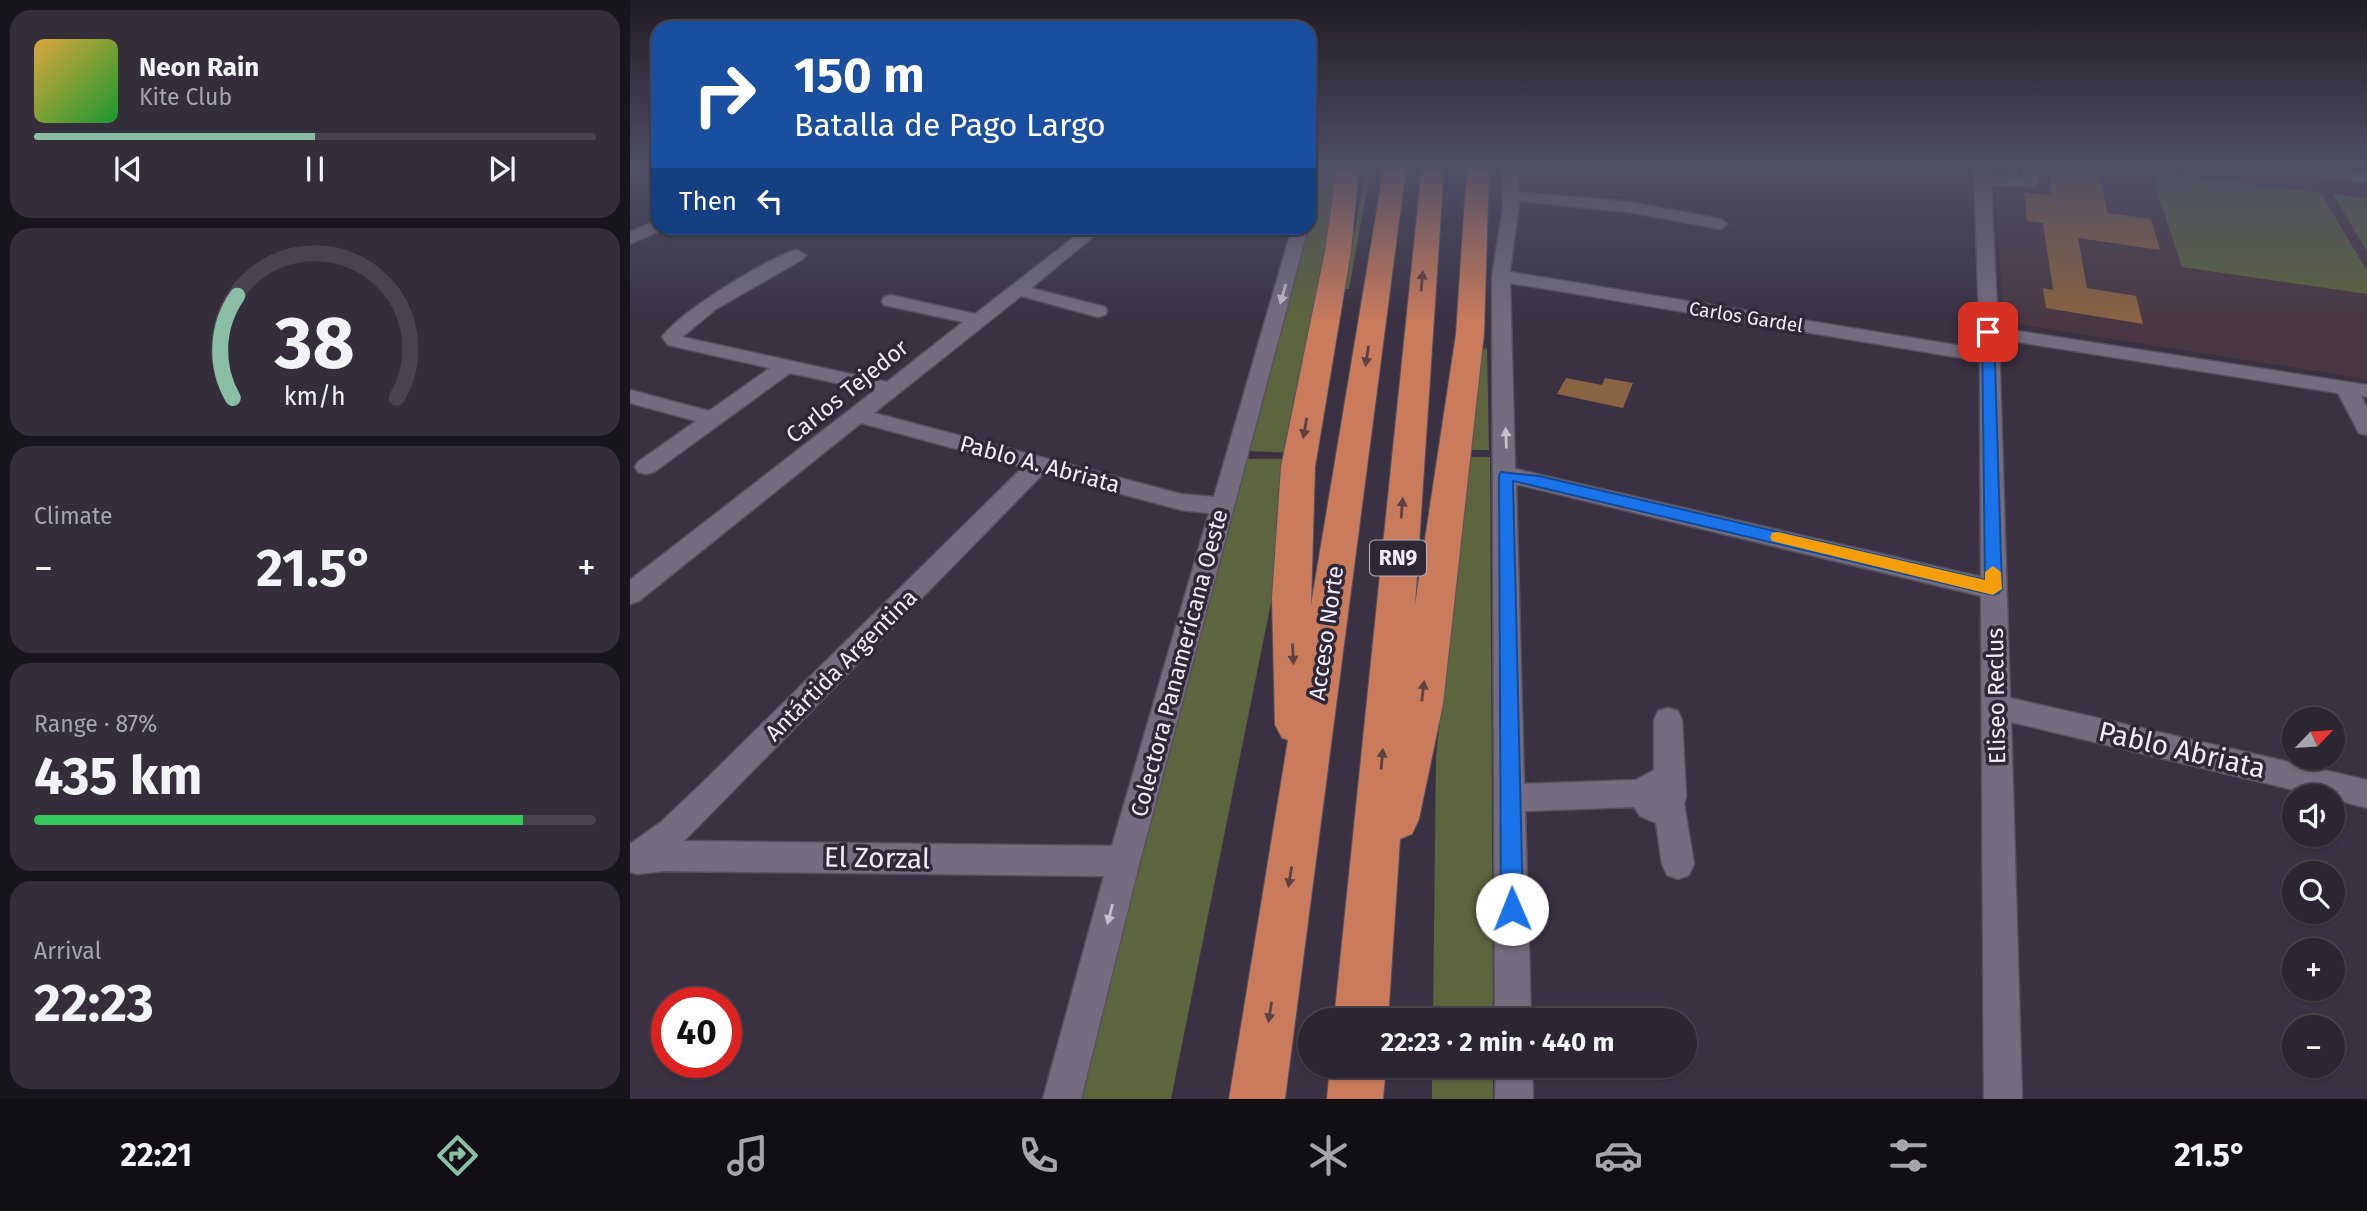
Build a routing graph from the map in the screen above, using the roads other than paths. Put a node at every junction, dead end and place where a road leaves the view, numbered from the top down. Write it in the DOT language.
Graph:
graph roads {
  1 [pos="1342,218"];
  2 [pos="1388,218"];
  3 [pos="1429,218"];
  4 [pos="1476,218"];
  5 [pos="1511,218"];
  6 [pos="1689,218"];
  7 [pos="1984,218"];
  8 [pos="1720,224"];
  9 [pos="651,228"];
  10 [pos="1087,235"];
  11 [pos="1298,235"];
  12 [pos="630,239"];
  13 [pos="797,255"];
  14 [pos="1512,278"];
  15 [pos="1017,290"];
  16 [pos="891,301"];
  17 [pos="1098,311"];
  18 [pos="978,320"];
  19 [pos="1989,345"];
  20 [pos="785,367"];
  21 [pos="891,389"];
  22 [pos="2357,390"];
  23 [pos="630,396"];
  24 [pos="859,416"];
  25 [pos="713,419"];
  26 [pos="2367,428"];
  27 [pos="1039,464"];
  28 [pos="646,467"];
  29 [pos="1506,475"];
  30 [pos="1222,506"];
  31 [pos="1993,589"];
  32 [pos="630,594"];
  33 [pos="1996,706"];
  34 [pos="1668,720"];
  35 [pos="2367,794"];
  36 [pos="1661,796"];
  37 [pos="1510,798"];
  38 [pos="1301,810"];
  39 [pos="633,860"];
  40 [pos="1124,861"];
  41 [pos="1678,864"];
  42 [pos="1366,949"];
  43 [pos="1362,1008"];
  44 [pos="1513,1008"];
  45 [pos="1357,1078"];
  46 [pos="1514,1078"];
  47 [pos="1062,1099"];
  48 [pos="1257,1099"];
  49 [pos="1355,1099"];
  50 [pos="1514,1099"];
  51 [pos="2003,1099"];
  1 -- 38 [label="highway, one-way"];
  2 -- 38 [label="highway, Acceso Norte / RN9, one-way"];
  42 -- 3 [label="highway, RN9, one-way"];
  42 -- 4 [label="highway, one-way"];
  5 -- 14 [label="street"];
  6 -- 8 [label="street"];
  7 -- 19 [label="street, Eliseo Reclus"];
  9 -- 12 [label="street"];
  10 -- 15 [label="street, Carlos Tejedor"];
  11 -- 30 [label="street, Colectora Panamericana Oeste, one-way"];
  13 -- 20 [label="street"];
  14 -- 19 [label="street, Carlos Gardel"];
  29 -- 14 [label="street, one-way"];
  15 -- 17 [label="street"];
  15 -- 18 [label="street, Carlos Tejedor"];
  16 -- 18 [label="street"];
  18 -- 21 [label="street, Carlos Tejedor"];
  19 -- 22 [label="street, Carlos Gardel"];
  19 -- 31 [label="street, Eliseo Reclus"];
  20 -- 21 [label="street"];
  20 -- 25 [label="street"];
  21 -- 24 [label="street, Carlos Tejedor"];
  22 -- 26 [label="street"];
  23 -- 25 [label="street"];
  24 -- 27 [label="street, Pablo A. Abriata"];
  24 -- 32 [label="street, Carlos Tejedor"];
  25 -- 28 [label="street"];
  27 -- 30 [label="street, Pablo A. Abriata"];
  27 -- 39 [label="street, Antártida Argentina"];
  29 -- 31 [label="street"];
  29 -- 37 [label="street"];
  30 -- 40 [label="street, Colectora Panamericana Oeste"];
  31 -- 33 [label="street, Eliseo Reclus"];
  33 -- 35 [label="street, Pablo Abriata"];
  33 -- 51 [label="street, Eliseo Reclus"];
  34 -- 36 [label="street"];
  36 -- 37 [label="street"];
  36 -- 41 [label="street"];
  37 -- 44 [label="street"];
  38 -- 48 [label="highway, Acceso Norte / RN9, one-way"];
  39 -- 40 [label="street, El Zorzal"];
  40 -- 47 [label="street, Colectora Panamericana Oeste, one-way"];
  42 -- 43 [label="highway, RN9"];
  45 -- 49 [label="highway"];
  46 -- 50 [label="street"];
}
